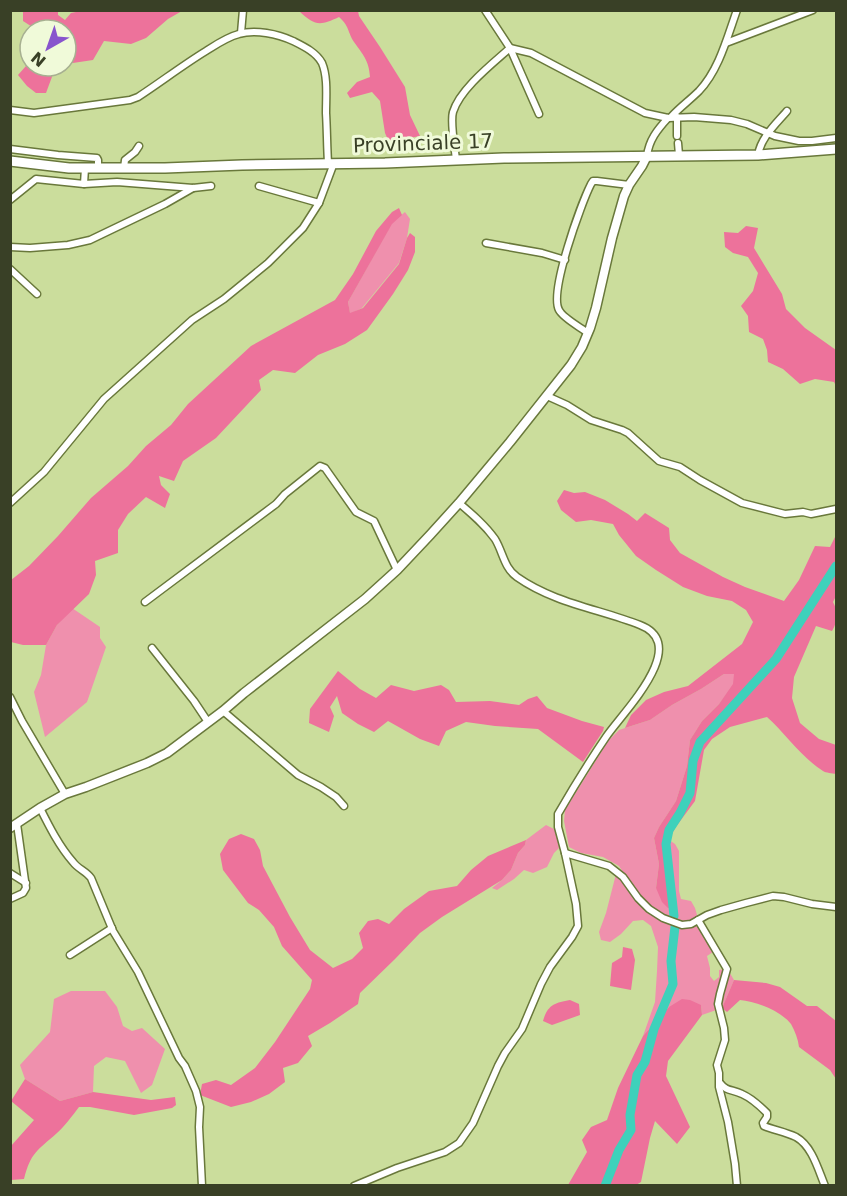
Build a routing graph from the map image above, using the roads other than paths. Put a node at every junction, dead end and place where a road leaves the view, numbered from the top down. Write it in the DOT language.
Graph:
graph roads {
  1 [pos="243,10"];
  2 [pos="485,10"];
  3 [pos="737,10"];
  4 [pos="813,10"];
  5 [pos="241,33"];
  6 [pos="726,43"];
  7 [pos="510,48"];
  8 [pos="10,110"];
  9 [pos="787,111"];
  10 [pos="539,114"];
  11 [pos="672,117"];
  12 [pos="767,134"];
  13 [pos="837,138"];
  14 [pos="139,146"];
  15 [pos="10,149"];
  16 [pos="837,149"];
  17 [pos="34,152"];
  18 [pos="758,154"];
  19 [pos="679,155"];
  20 [pos="647,156"];
  21 [pos="456,160"];
  22 [pos="10,161"];
  23 [pos="331,163"];
  24 [pos="36,164"];
  25 [pos="86,168"];
  26 [pos="124,168"];
  27 [pos="98,169"];
  28 [pos="84,184"];
  29 [pos="629,185"];
  30 [pos="211,186"];
  31 [pos="259,186"];
  32 [pos="193,188"];
  33 [pos="10,200"];
  34 [pos="319,203"];
  35 [pos="486,243"];
  36 [pos="10,247"];
  37 [pos="565,260"];
  38 [pos="10,269"];
  39 [pos="37,294"];
  40 [pos="588,333"];
  41 [pos="547,396"];
  42 [pos="10,502"];
  43 [pos="459,503"];
  44 [pos="837,509"];
  45 [pos="397,570"];
  46 [pos="146,602"];
  47 [pos="152,648"];
  48 [pos="10,697"];
  49 [pos="223,711"];
  50 [pos="208,722"];
  51 [pos="65,794"];
  52 [pos="344,806"];
  53 [pos="40,808"];
  54 [pos="14,826"];
  55 [pos="565,853"];
  56 [pos="10,873"];
  57 [pos="26,883"];
  58 [pos="10,899"];
  59 [pos="837,907"];
  60 [pos="698,920"];
  61 [pos="112,928"];
  62 [pos="70,955"];
  63 [pos="719,1082"];
  64 [pos="202,1185"];
  65 [pos="354,1185"];
  66 [pos="737,1185"];
  67 [pos="825,1185"];
  1 -- 5 [label="street"];
  2 -- 7 [label="street"];
  3 -- 6 [label="street"];
  4 -- 6 [label="street"];
  5 -- 8 [label="street"];
  5 -- 23 [label="street"];
  6 -- 11 [label="street"];
  7 -- 10 [label="street"];
  7 -- 11 [label="street"];
  7 -- 21 [label="street"];
  9 -- 12 [label="street"];
  11 -- 12 [label="street"];
  11 -- 19 [label="street"];
  11 -- 20 [label="street"];
  12 -- 13 [label="street"];
  12 -- 18 [label="street"];
  14 -- 26 [label="street"];
  15 -- 17 [label="street"];
  16 -- 18 [label="main road, Provinciale 17"];
  17 -- 24 [label="street"];
  17 -- 27 [label="street"];
  18 -- 19 [label="main road, Provinciale 17"];
  19 -- 20 [label="main road, Provinciale 17"];
  20 -- 21 [label="main road, Provinciale 17"];
  20 -- 29 [label="street"];
  21 -- 23 [label="main road, Provinciale 17"];
  22 -- 24 [label="main road, Provinciale 17"];
  23 -- 26 [label="main road, Provinciale 17"];
  23 -- 34 [label="street"];
  24 -- 25 [label="main road, Provinciale 17"];
  25 -- 27 [label="main road, Provinciale 17"];
  25 -- 28 [label="street"];
  26 -- 27 [label="main road, Provinciale 17"];
  28 -- 32 [label="street"];
  28 -- 33 [label="street"];
  29 -- 37 [label="street"];
  29 -- 40 [label="street"];
  30 -- 32 [label="street"];
  31 -- 34 [label="street"];
  32 -- 36 [label="street"];
  34 -- 42 [label="street"];
  35 -- 37 [label="street"];
  37 -- 40 [label="street"];
  38 -- 39 [label="street"];
  40 -- 41 [label="street"];
  41 -- 43 [label="street"];
  41 -- 44 [label="street"];
  43 -- 45 [label="street"];
  43 -- 55 [label="street"];
  45 -- 46 [label="street"];
  45 -- 49 [label="street"];
  47 -- 50 [label="street"];
  48 -- 51 [label="street"];
  49 -- 50 [label="street"];
  49 -- 52 [label="street"];
  50 -- 51 [label="street"];
  51 -- 53 [label="street"];
  53 -- 54 [label="street"];
  53 -- 61 [label="street"];
  54 -- 57 [label="street"];
  55 -- 60 [label="street"];
  55 -- 65 [label="street"];
  56 -- 57 [label="street"];
  57 -- 58 [label="street"];
  59 -- 60 [label="street"];
  60 -- 63 [label="street"];
  61 -- 62 [label="street"];
  61 -- 64 [label="street"];
  63 -- 66 [label="street"];
  63 -- 67 [label="street"];
}
